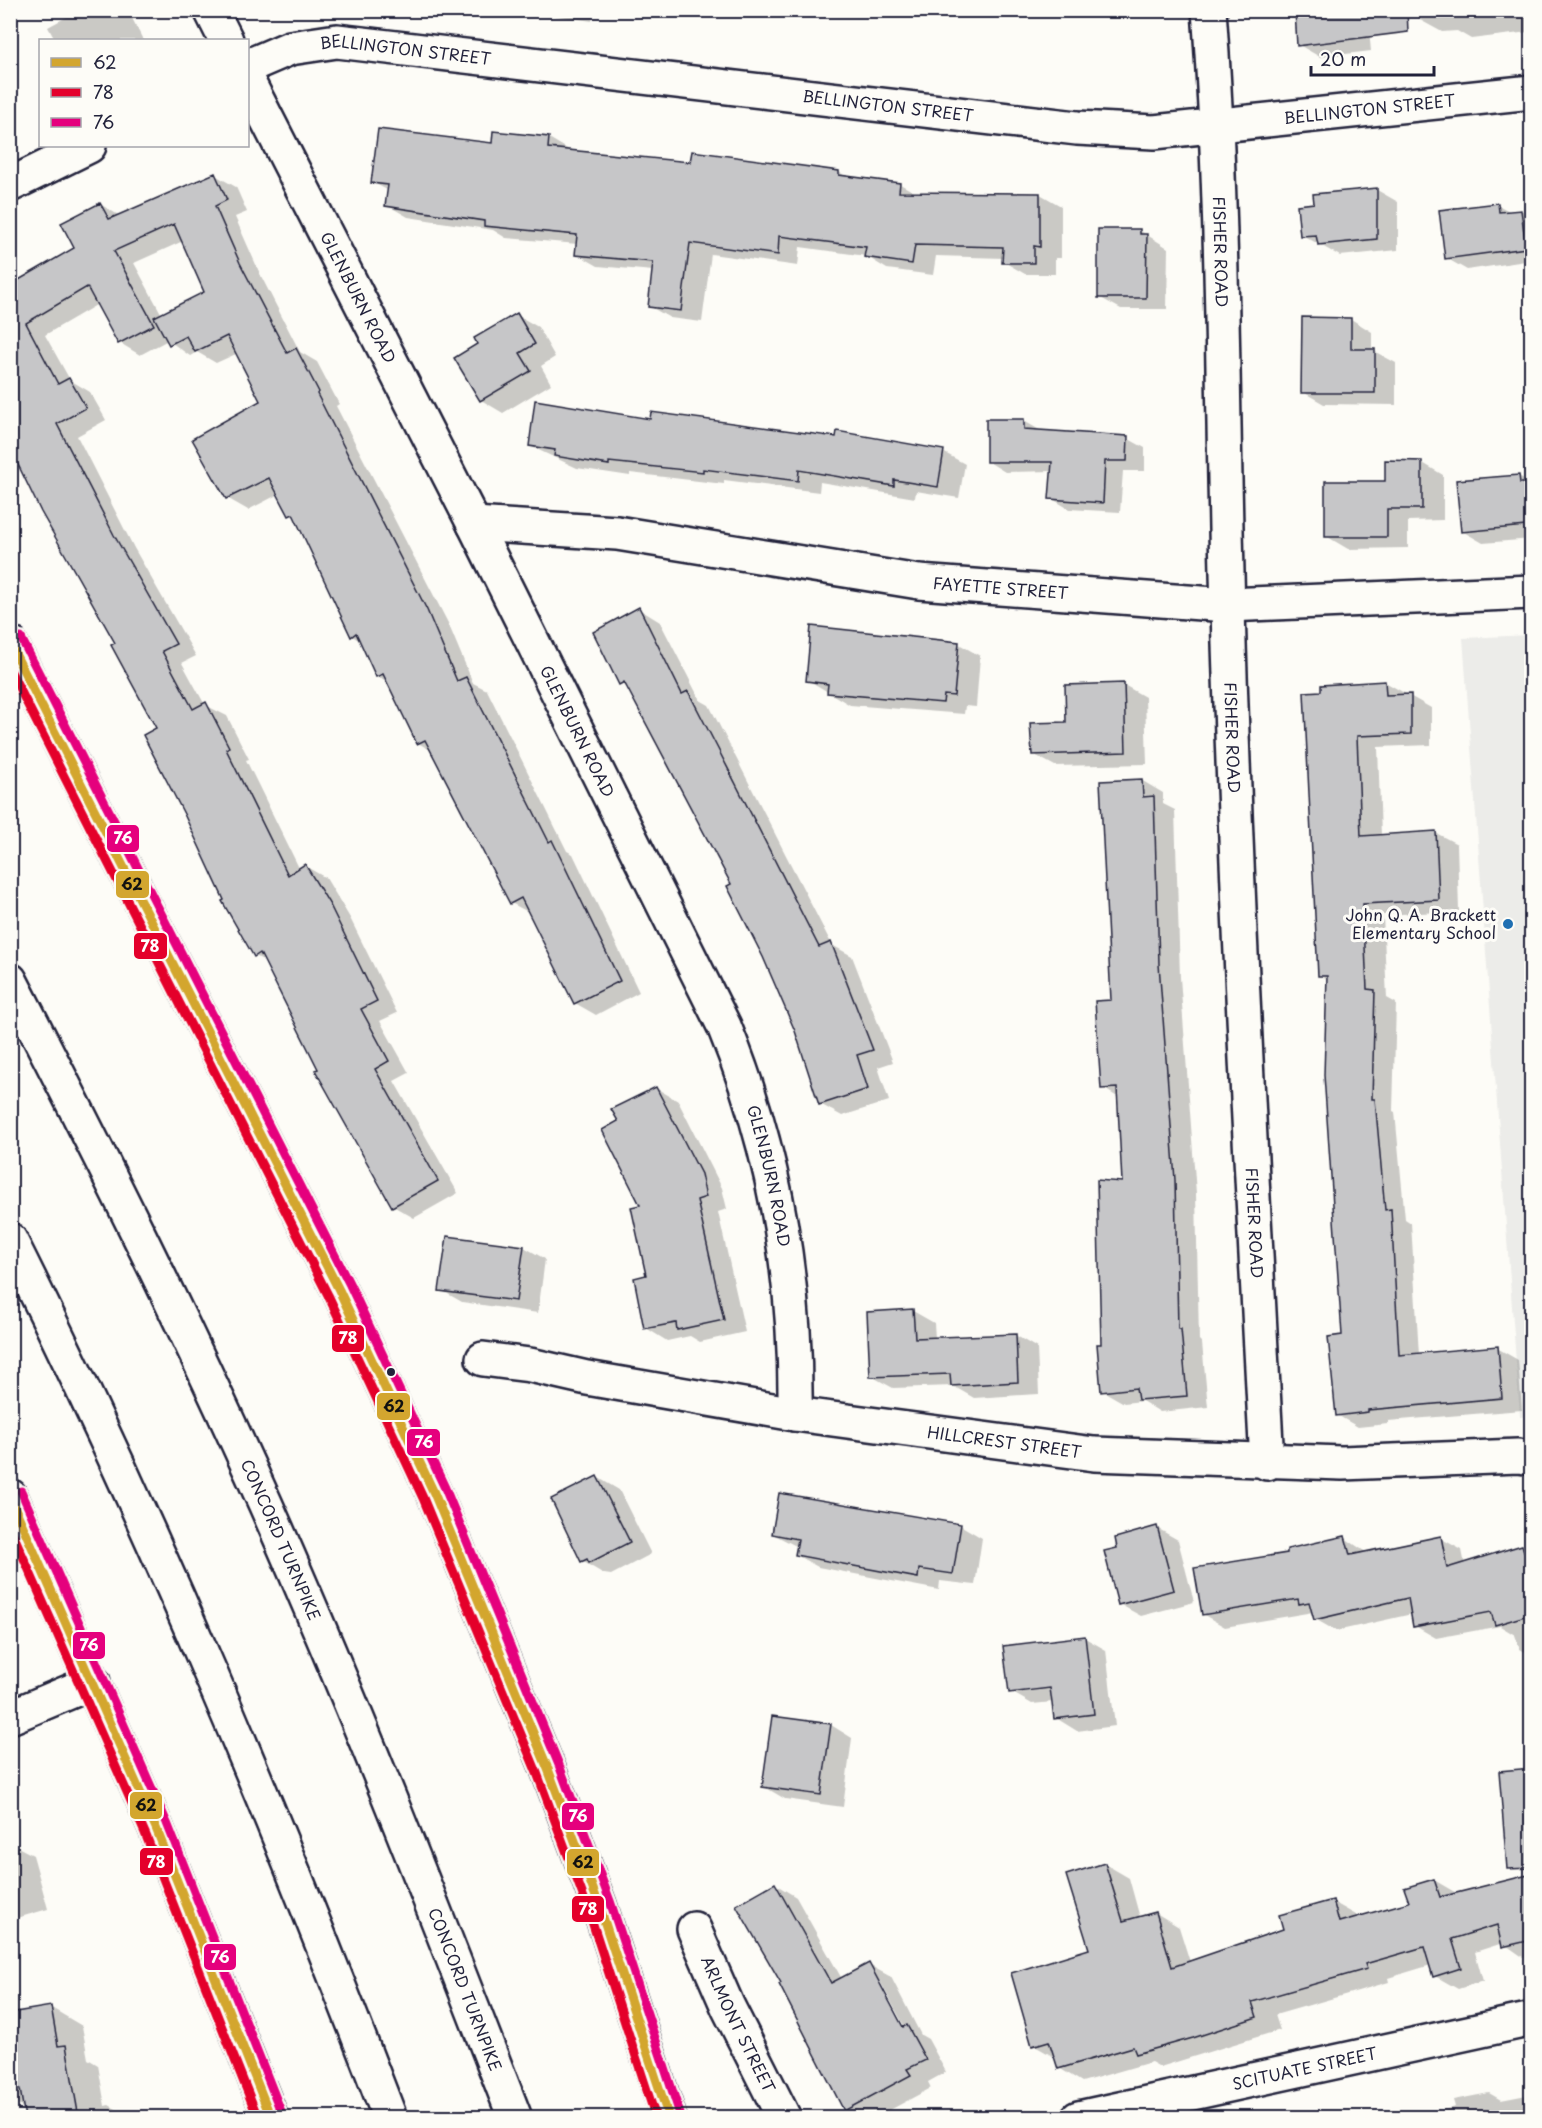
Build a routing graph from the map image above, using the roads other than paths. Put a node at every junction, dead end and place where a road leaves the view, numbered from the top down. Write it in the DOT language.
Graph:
graph roads {
  1 [pos="211,10"];
  2 [pos="1209,10"];
  3 [pos="226,39"];
  4 [pos="249,66"];
  5 [pos="249,84"];
  6 [pos="1532,92"];
  7 [pos="1218,125"];
  8 [pos="87,147"];
  9 [pos="10,185"];
  10 [pos="474,524"];
  11 [pos="1532,592"];
  12 [pos="1228,605"];
  13 [pos="10,643"];
  14 [pos="10,980"];
  15 [pos="10,1240"];
  16 [pos="483,1359"];
  17 [pos="795,1414"];
  18 [pos="1532,1458"];
  19 [pos="1267,1463"];
  20 [pos="10,1496"];
  21 [pos="93,1682"];
  22 [pos="10,1717"];
  23 [pos="694,1929"];
  24 [pos="1532,2019"];
  25 [pos="271,2118"];
  26 [pos="390,2118"];
  27 [pos="515,2118"];
  28 [pos="669,2118"];
  29 [pos="784,2118"];
  30 [pos="1078,2118"];
  1 -- 3 [label="main road"];
  2 -- 7 [label="main road, FISHER ROAD"];
  4 -- 7 [label="main road, BELLINGTON STREET"];
  5 -- 10 [label="main road, GLENBURN ROAD"];
  6 -- 7 [label="main road, BELLINGTON STREET"];
  7 -- 12 [label="main road, FISHER ROAD"];
  8 -- 9 [label="main road"];
  10 -- 12 [label="main road, FAYETTE STREET"];
  10 -- 17 [label="main road, GLENBURN ROAD"];
  11 -- 12 [label="main road, FAYETTE STREET"];
  12 -- 19 [label="main road, FISHER ROAD"];
  13 -- 28 [label="main road"];
  14 -- 27 [label="main road, CONCORD TURNPIKE"];
  15 -- 26 [label="main road"];
  16 -- 17 [label="main road, HILLCREST STREET"];
  17 -- 19 [label="main road, HILLCREST STREET"];
  18 -- 19 [label="main road, HILLCREST STREET"];
  20 -- 21 [label="main road"];
  21 -- 22 [label="main road"];
  21 -- 25 [label="main road"];
  23 -- 29 [label="main road, ARLMONT STREET"];
  24 -- 30 [label="main road, SCITUATE STREET"];
}
